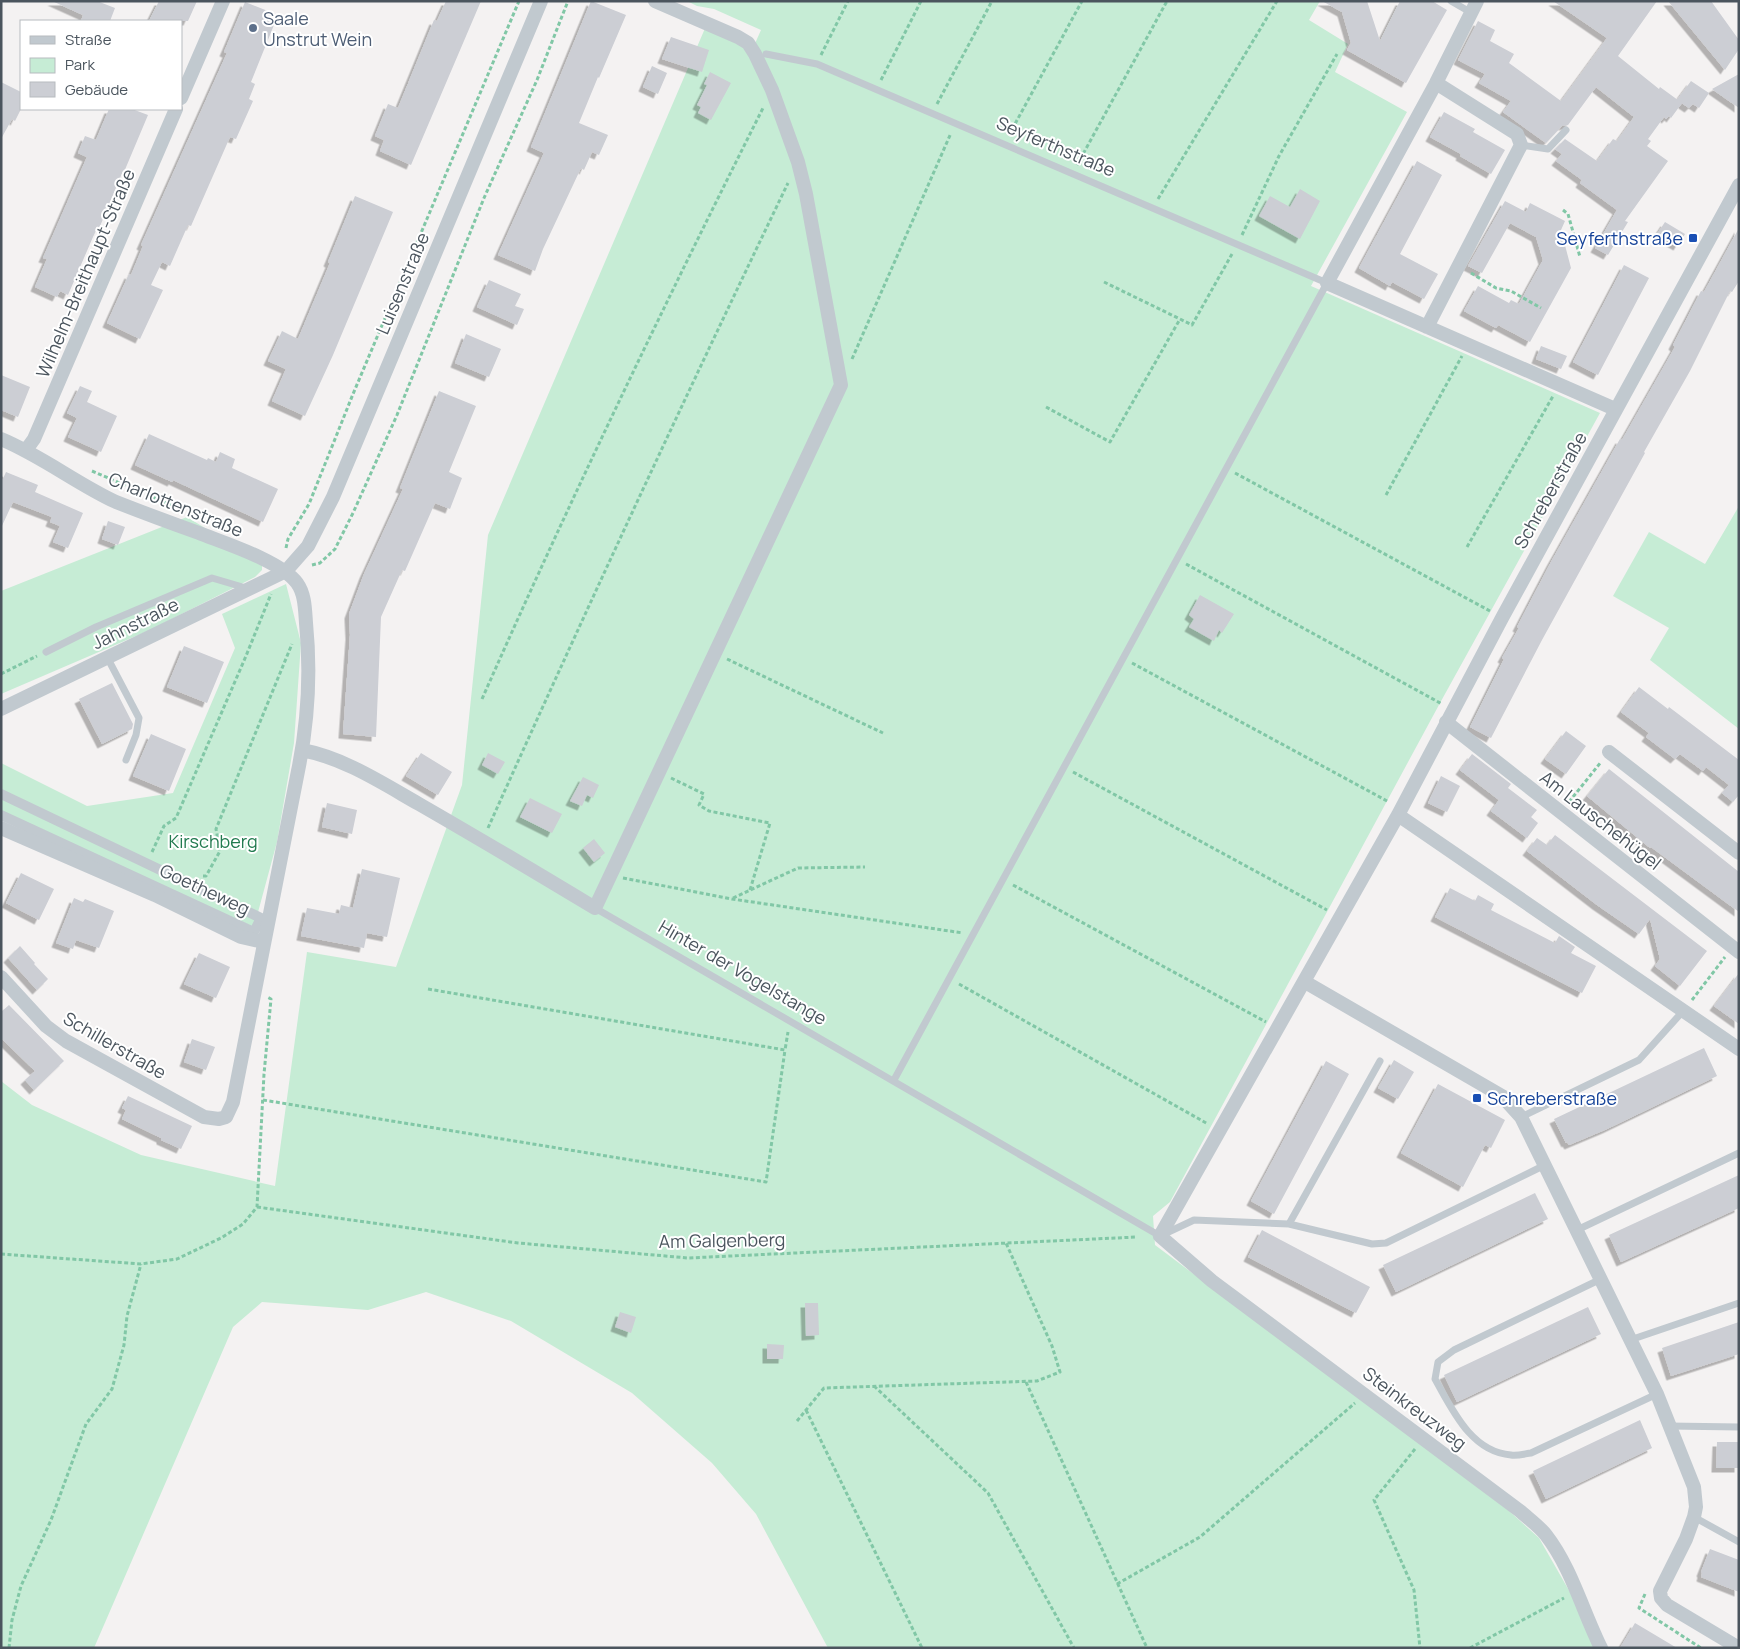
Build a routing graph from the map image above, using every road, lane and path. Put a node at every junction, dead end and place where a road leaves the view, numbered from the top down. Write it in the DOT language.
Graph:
graph roads {
  1 [pos="223,1"];
  2 [pos="519,1"];
  3 [pos="541,1"];
  4 [pos="568,1"];
  5 [pos="655,1"];
  6 [pos="848,1"];
  7 [pos="921,1"];
  8 [pos="992,1"];
  9 [pos="1082,1"];
  10 [pos="1167,1"];
  11 [pos="1277,1"];
  12 [pos="1451,1"];
  13 [pos="1474,7"];
  14 [pos="760,54"];
  15 [pos="1336,54"];
  16 [pos="817,64"];
  17 [pos="1436,83"];
  18 [pos="876,89"];
  19 [pos="772,90"];
  20 [pos="182,96"];
  21 [pos="176,110"];
  22 [pos="932,113"];
  23 [pos="956,123"];
  24 [pos="1566,130"];
  25 [pos="1004,144"];
  26 [pos="1521,145"];
  27 [pos="798,162"];
  28 [pos="1072,174"];
  29 [pos="1739,185"];
  30 [pos="1153,208"];
  31 [pos="1563,210"];
  32 [pos="1237,245"];
  33 [pos="1580,257"];
  34 [pos="1459,266"];
  35 [pos="1104,282"];
  36 [pos="1327,283"];
  37 [pos="1541,308"];
  38 [pos="1180,318"];
  39 [pos="1427,327"];
  40 [pos="1468,345"];
  41 [pos="841,385"];
  42 [pos="1561,385"];
  43 [pos="1046,407"];
  44 [pos="1615,409"];
  45 [pos="1,439"];
  46 [pos="26,450"];
  47 [pos="1226,468"];
  48 [pos="86,469"];
  49 [pos="1386,495"];
  50 [pos="177,508"];
  51 [pos="1467,547"];
  52 [pos="1177,559"];
  53 [pos="282,573"];
  54 [pos="249,589"];
  55 [pos="305,614"];
  56 [pos="1502,618"];
  57 [pos="46,652"];
  58 [pos="715,653"];
  59 [pos="108,657"];
  60 [pos="1123,658"];
  61 [pos="1,674"];
  62 [pos="482,699"];
  63 [pos="1,709"];
  64 [pos="1449,716"];
  65 [pos="883,733"];
  66 [pos="302,750"];
  67 [pos="1609,752"];
  68 [pos="126,760"];
  69 [pos="1064,767"];
  70 [pos="659,772"];
  71 [pos="1,794"];
  72 [pos="1400,812"];
  73 [pos="1561,812"];
  74 [pos="1,815"];
  75 [pos="1,828"];
  76 [pos="482,840"];
  77 [pos="1739,853"];
  78 [pos="150,854"];
  79 [pos="865,868"];
  80 [pos="206,876"];
  81 [pos="610,876"];
  82 [pos="1003,880"];
  83 [pos="750,890"];
  84 [pos="732,899"];
  85 [pos="595,908"];
  86 [pos="1341,916"];
  87 [pos="973,934"];
  88 [pos="264,942"];
  89 [pos="1737,946"];
  90 [pos="1,977"];
  91 [pos="950,978"];
  92 [pos="1305,982"];
  93 [pos="428,988"];
  94 [pos="255,991"];
  95 [pos="1684,1010"];
  96 [pos="790,1020"];
  97 [pos="1278,1028"];
  98 [pos="1739,1049"];
  99 [pos="785,1050"];
  100 [pos="1380,1061"];
  101 [pos="894,1080"];
  102 [pos="262,1100"];
  103 [pos="1521,1117"];
  104 [pos="1220,1132"];
  105 [pos="1739,1153"];
  106 [pos="1545,1165"];
  107 [pos="257,1207"];
  108 [pos="1289,1224"];
  109 [pos="1576,1230"];
  110 [pos="1160,1236"];
  111 [pos="1006,1243"];
  112 [pos="1,1254"];
  113 [pos="141,1264"];
  114 [pos="1601,1280"];
  115 [pos="1739,1303"];
  116 [pos="1630,1340"];
  117 [pos="1026,1382"];
  118 [pos="874,1386"];
  119 [pos="1657,1394"];
  120 [pos="1365,1395"];
  121 [pos="806,1410"];
  122 [pos="797,1421"];
  123 [pos="1669,1426"];
  124 [pos="1739,1427"];
  125 [pos="1423,1438"];
  126 [pos="1694,1518"];
  127 [pos="1739,1542"];
  128 [pos="1117,1584"];
  129 [pos="1576,1592"];
  130 [pos="9,1648"];
  131 [pos="922,1648"];
  132 [pos="1074,1648"];
  133 [pos="1147,1648"];
  134 [pos="1420,1648"];
  135 [pos="1470,1648"];
  136 [pos="1601,1648"];
  137 [pos="1739,1648"];
  1 -- 20 [label="street"];
  2 -- 53 [label="path"];
  3 -- 53 [label="street, Luisenstraße"];
  4 -- 53 [label="path"];
  5 -- 14 [label="street"];
  6 -- 16 [label="path"];
  7 -- 18 [label="path"];
  8 -- 22 [label="path"];
  9 -- 25 [label="path"];
  10 -- 28 [label="path"];
  11 -- 30 [label="path"];
  12 -- 13 [label="lane"];
  13 -- 17 [label="street"];
  14 -- 16 [label="lane, Seyferthstraße"];
  14 -- 19 [label="street"];
  15 -- 32 [label="path"];
  16 -- 18 [label="lane, Seyferthstraße"];
  17 -- 26 [label="street"];
  17 -- 36 [label="street"];
  18 -- 22 [label="lane, Seyferthstraße"];
  19 -- 27 [label="street"];
  19 -- 62 [label="path"];
  21 -- 46 [label="street, Wilhelm-Breithaupt-Straße"];
  22 -- 23 [label="lane, Seyferthstraße"];
  23 -- 25 [label="lane, Seyferthstraße"];
  23 -- 41 [label="path"];
  24 -- 26 [label="lane"];
  25 -- 28 [label="lane, Seyferthstraße"];
  26 -- 34 [label="street"];
  27 -- 41 [label="street"];
  27 -- 76 [label="path"];
  28 -- 30 [label="lane, Seyferthstraße"];
  29 -- 44 [label="street, Schreberstraße"];
  30 -- 32 [label="lane, Seyferthstraße"];
  31 -- 33 [label="path"];
  32 -- 36 [label="lane, Seyferthstraße"];
  32 -- 38 [label="path"];
  34 -- 37 [label="path"];
  34 -- 39 [label="street"];
  35 -- 38 [label="path"];
  36 -- 39 [label="street, Seyferthstraße"];
  36 -- 47 [label="lane"];
  38 -- 43 [label="path"];
  39 -- 40 [label="street, Seyferthstraße"];
  40 -- 42 [label="street, Seyferthstraße"];
  40 -- 49 [label="path"];
  41 -- 58 [label="street"];
  42 -- 44 [label="street, Seyferthstraße"];
  42 -- 51 [label="path"];
  44 -- 56 [label="street, Schreberstraße"];
  45 -- 46 [label="street, Charlottenstraße"];
  46 -- 53 [label="street, Charlottenstraße"];
  47 -- 52 [label="lane"];
  47 -- 56 [label="path"];
  48 -- 50 [label="path"];
  52 -- 60 [label="lane"];
  52 -- 64 [label="path"];
  53 -- 54 [label="street, Jahnstraße"];
  53 -- 55 [label="street"];
  53 -- 78 [label="path"];
  54 -- 57 [label="lane"];
  54 -- 59 [label="street, Jahnstraße"];
  55 -- 66 [label="street"];
  55 -- 80 [label="path"];
  56 -- 64 [label="street, Schreberstraße"];
  57 -- 61 [label="path"];
  58 -- 65 [label="path"];
  58 -- 70 [label="street"];
  59 -- 63 [label="street, Jahnstraße"];
  59 -- 68 [label="lane"];
  60 -- 69 [label="lane"];
  60 -- 72 [label="path"];
  64 -- 72 [label="street, Schreberstraße"];
  64 -- 73 [label="street, Am Lauschehügel"];
  66 -- 76 [label="street, Hinter der Vogelstange"];
  66 -- 88 [label="street"];
  67 -- 73 [label="path"];
  67 -- 77 [label="street"];
  69 -- 82 [label="lane"];
  69 -- 86 [label="path"];
  70 -- 81 [label="street"];
  70 -- 83 [label="path"];
  71 -- 74 [label="street, Goetheweg"];
  72 -- 86 [label="street, Schreberstraße"];
  72 -- 95 [label="street"];
  73 -- 89 [label="street, Am Lauschehügel"];
  75 -- 88 [label="street, Goetheweg"];
  76 -- 85 [label="street, Hinter der Vogelstange"];
  79 -- 83 [label="path"];
  81 -- 84 [label="path"];
  81 -- 85 [label="street"];
  82 -- 87 [label="lane"];
  82 -- 97 [label="path"];
  83 -- 84 [label="path"];
  84 -- 87 [label="path"];
  85 -- 96 [label="lane, Hinter der Vogelstange"];
  86 -- 92 [label="street, Schreberstraße"];
  87 -- 91 [label="lane"];
  88 -- 94 [label="street"];
  89 -- 95 [label="path"];
  90 -- 94 [label="street, Schillerstraße"];
  91 -- 101 [label="lane"];
  91 -- 104 [label="path"];
  92 -- 97 [label="street, Schreberstraße"];
  92 -- 103 [label="street"];
  93 -- 99 [label="path"];
  94 -- 102 [label="path"];
  95 -- 98 [label="street"];
  95 -- 103 [label="lane"];
  96 -- 99 [label="path"];
  96 -- 101 [label="lane, Hinter der Vogelstange"];
  97 -- 104 [label="street, Schreberstraße"];
  99 -- 102 [label="path"];
  100 -- 108 [label="lane"];
  101 -- 110 [label="lane, Hinter der Vogelstange"];
  102 -- 107 [label="path"];
  103 -- 106 [label="street"];
  104 -- 110 [label="street, Schreberstraße"];
  105 -- 109 [label="lane"];
  106 -- 108 [label="lane"];
  106 -- 109 [label="street"];
  107 -- 111 [label="path, Am Galgenberg"];
  107 -- 113 [label="path"];
  108 -- 110 [label="lane"];
  109 -- 114 [label="street"];
  110 -- 111 [label="path, Am Galgenberg"];
  110 -- 120 [label="street, Steinkreuzweg"];
  111 -- 117 [label="path"];
  112 -- 113 [label="path"];
  113 -- 130 [label="path"];
  114 -- 116 [label="street"];
  114 -- 119 [label="lane"];
  115 -- 116 [label="lane"];
  116 -- 119 [label="street"];
  117 -- 118 [label="path"];
  117 -- 128 [label="path"];
  118 -- 121 [label="path"];
  118 -- 132 [label="path"];
  119 -- 123 [label="street"];
  120 -- 125 [label="street, Steinkreuzweg"];
  120 -- 128 [label="path"];
  121 -- 122 [label="path"];
  121 -- 131 [label="path"];
  123 -- 124 [label="lane"];
  123 -- 126 [label="street"];
  125 -- 129 [label="street, Steinkreuzweg"];
  125 -- 134 [label="path"];
  126 -- 127 [label="lane"];
  126 -- 137 [label="street"];
  128 -- 133 [label="path"];
  129 -- 135 [label="path"];
  129 -- 136 [label="street, Steinkreuzweg"];
}
